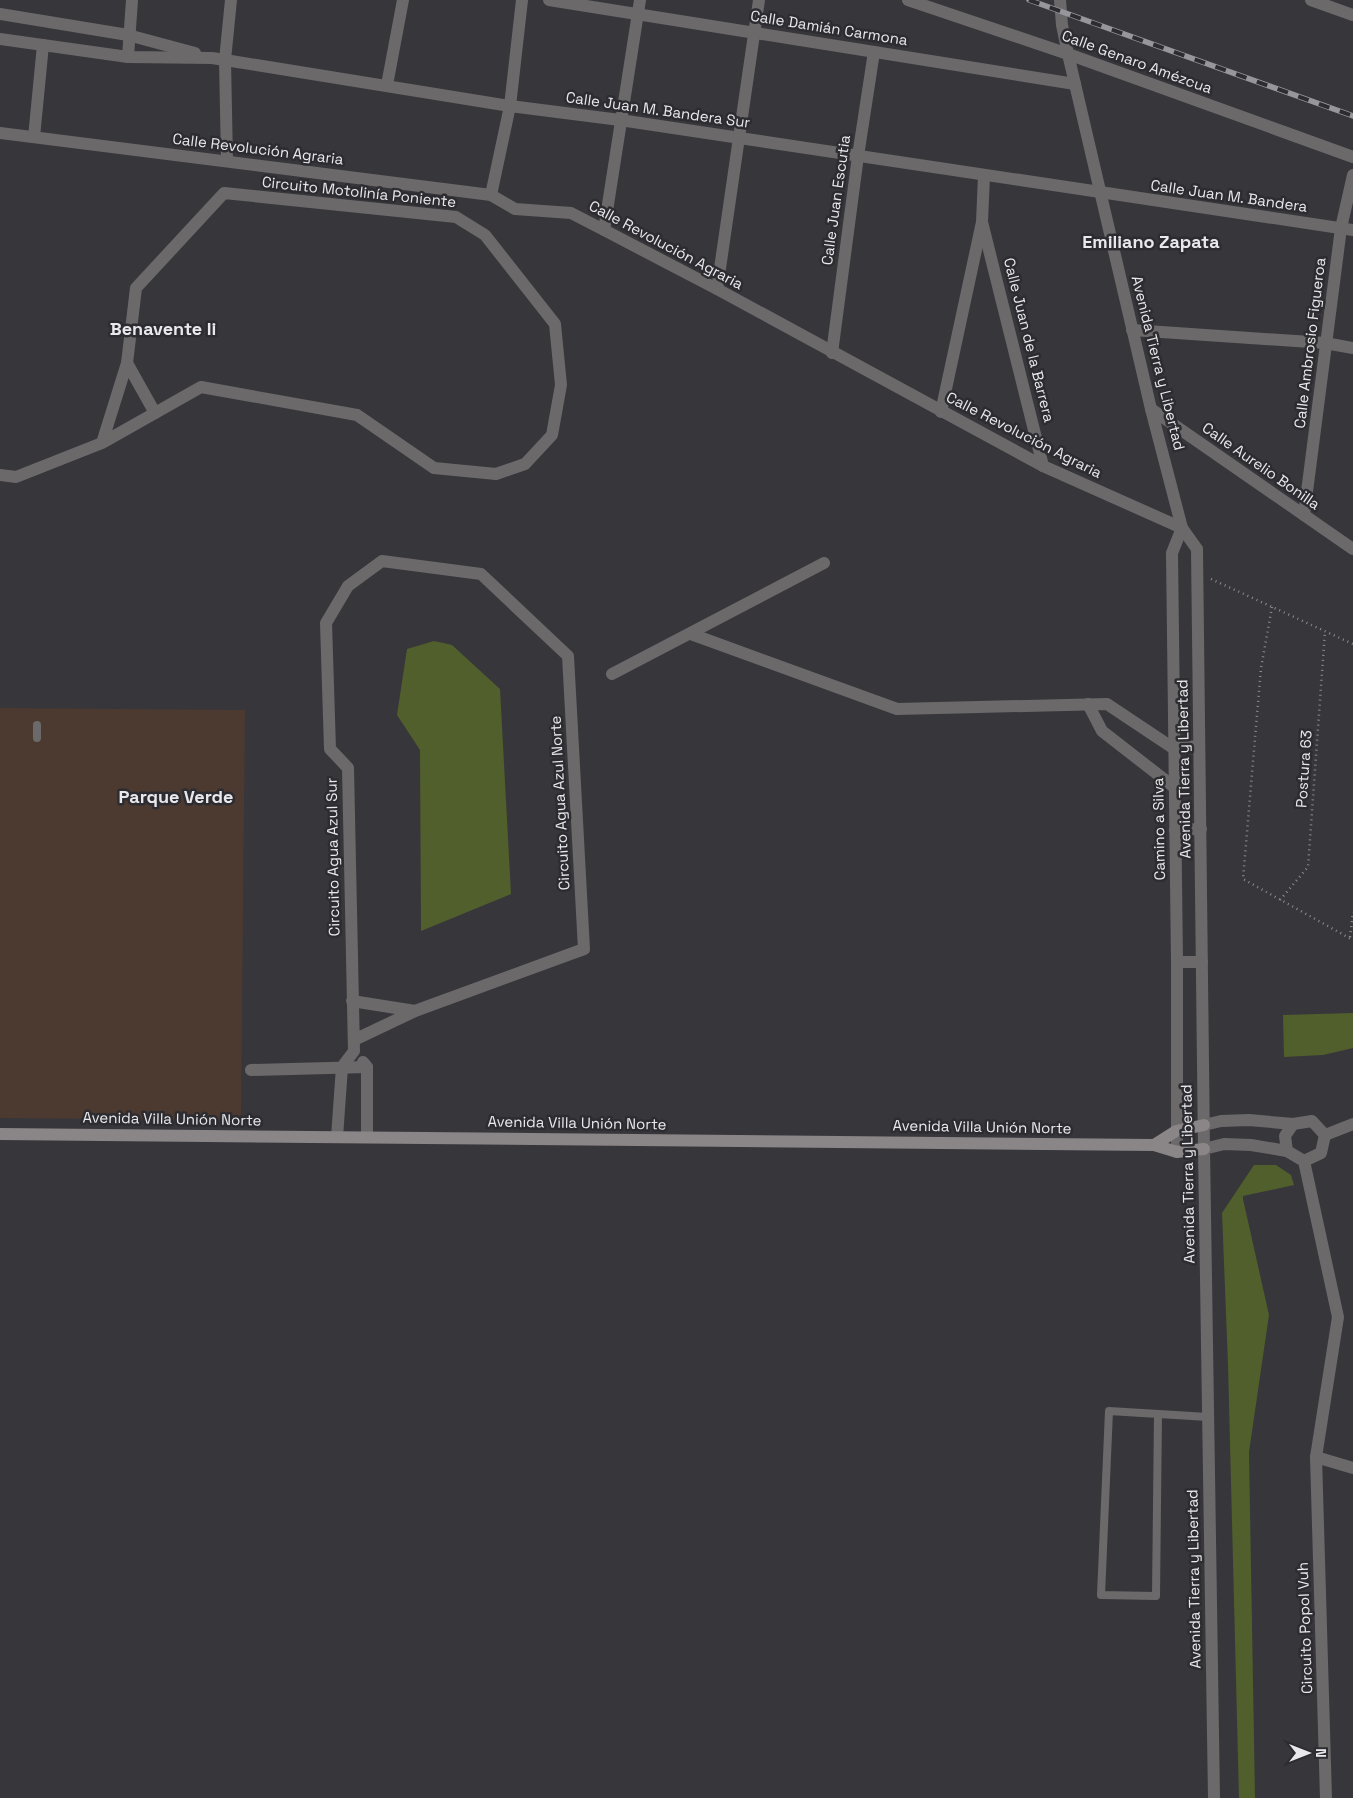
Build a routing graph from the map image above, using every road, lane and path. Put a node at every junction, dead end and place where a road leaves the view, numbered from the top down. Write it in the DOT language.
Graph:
graph roads {
  1 [pos="132,0"];
  2 [pos="231,0"];
  3 [pos="403,0"];
  4 [pos="522,0"];
  5 [pos="549,0"];
  6 [pos="640,0"];
  7 [pos="759,0"];
  8 [pos="908,0"];
  9 [pos="1060,0"];
  10 [pos="1312,0"];
  11 [pos="0,14"];
  12 [pos="638,14"];
  13 [pos="1353,15"];
  14 [pos="755,33"];
  15 [pos="128,35"];
  16 [pos="0,38"];
  17 [pos="43,45"];
  18 [pos="874,52"];
  19 [pos="1068,54"];
  20 [pos="128,57"];
  21 [pos="212,58"];
  22 [pos="225,60"];
  23 [pos="1075,84"];
  24 [pos="387,85"];
  25 [pos="510,106"];
  26 [pos="620,120"];
  27 [pos="0,133"];
  28 [pos="34,137"];
  29 [pos="738,138"];
  30 [pos="858,156"];
  31 [pos="1353,157"];
  32 [pos="227,161"];
  33 [pos="1353,175"];
  34 [pos="984,176"];
  35 [pos="1100,193"];
  36 [pos="492,195"];
  37 [pos="982,222"];
  38 [pos="1347,229"];
  39 [pos="604,230"];
  40 [pos="717,289"];
  41 [pos="1132,330"];
  42 [pos="1325,343"];
  43 [pos="1353,348"];
  44 [pos="832,353"];
  45 [pos="127,364"];
  46 [pos="1151,410"];
  47 [pos="941,412"];
  48 [pos="155,413"];
  49 [pos="102,443"];
  50 [pos="1043,466"];
  51 [pos="0,475"];
  52 [pos="1304,515"];
  53 [pos="1182,528"];
  54 [pos="1353,550"];
  55 [pos="824,563"];
  56 [pos="1198,573"];
  57 [pos="1272,607"];
  58 [pos="1325,631"];
  59 [pos="691,634"];
  60 [pos="1353,644"];
  61 [pos="568,656"];
  62 [pos="612,674"];
  63 [pos="1088,704"];
  64 [pos="37,725"];
  65 [pos="37,738"];
  66 [pos="1199,746"];
  67 [pos="1173,748"];
  68 [pos="1174,787"];
  69 [pos="1201,829"];
  70 [pos="1176,830"];
  71 [pos="1280,900"];
  72 [pos="1353,912"];
  73 [pos="1351,939"];
  74 [pos="1177,962"];
  75 [pos="1202,962"];
  76 [pos="352,1000"];
  77 [pos="415,1011"];
  78 [pos="354,1045"];
  79 [pos="342,1067"];
  80 [pos="367,1067"];
  81 [pos="251,1070"];
  82 [pos="1293,1124"];
  83 [pos="1353,1124"];
  84 [pos="1204,1125"];
  85 [pos="1176,1131"];
  86 [pos="0,1134"];
  87 [pos="1325,1135"];
  88 [pos="337,1137"];
  89 [pos="367,1137"];
  90 [pos="1154,1145"];
  91 [pos="1204,1149"];
  92 [pos="1287,1151"];
  93 [pos="1177,1152"];
  94 [pos="1304,1161"];
  95 [pos="1158,1414"];
  96 [pos="1208,1417"];
  97 [pos="1316,1457"];
  98 [pos="1353,1468"];
  99 [pos="1214,1798"];
  100 [pos="1326,1798"];
  1 -- 15 [label="street"];
  2 -- 22 [label="street"];
  3 -- 24 [label="street"];
  4 -- 25 [label="street"];
  5 -- 12 [label="street, Calle Damián Carmona"];
  6 -- 12 [label="street"];
  7 -- 14 [label="street"];
  8 -- 19 [label="street, Calle Genaro Amézcua"];
  9 -- 19 [label="street, Avenida Tierra y Libertad"];
  10 -- 13 [label="street"];
  11 -- 15 [label="street, Calle Juan M. Bandera Sur"];
  12 -- 14 [label="street, Calle Damián Carmona"];
  12 -- 26 [label="street"];
  14 -- 18 [label="street, Calle Damián Carmona"];
  14 -- 29 [label="street"];
  15 -- 20 [label="street"];
  15 -- 21 [label="street, Calle Juan M. Bandera Sur"];
  16 -- 17 [label="street, Calle Juan M. Bandera Sur"];
  17 -- 20 [label="street, Calle Juan M. Bandera Sur"];
  17 -- 28 [label="street"];
  18 -- 23 [label="street, Calle Damián Carmona"];
  18 -- 30 [label="street, Calle Juan Escutia"];
  19 -- 23 [label="street, Avenida Tierra y Libertad"];
  19 -- 31 [label="street, Calle Genaro Amézcua"];
  20 -- 21 [label="street, Calle Juan M. Bandera Sur"];
  21 -- 22 [label="street, Calle Juan M. Bandera Sur"];
  22 -- 24 [label="street, Calle Juan M. Bandera Sur"];
  22 -- 32 [label="street"];
  23 -- 35 [label="street, Avenida Tierra y Libertad"];
  24 -- 25 [label="street, Calle Juan M. Bandera Sur"];
  25 -- 26 [label="street, Calle Juan M. Bandera Sur"];
  25 -- 36 [label="street"];
  26 -- 29 [label="street, Calle Juan M. Bandera Sur"];
  26 -- 39 [label="street"];
  27 -- 28 [label="street, Calle Revolución Agraria"];
  28 -- 32 [label="street, Calle Revolución Agraria"];
  29 -- 30 [label="street, Calle Juan M. Bandera Sur"];
  29 -- 40 [label="street"];
  30 -- 34 [label="street, Calle Juan M. Bandera Sur"];
  30 -- 44 [label="street, Calle Juan Escutia"];
  32 -- 36 [label="street, Calle Revolución Agraria"];
  33 -- 38 [label="street, Calle Ambrosio Figueroa"];
  34 -- 35 [label="street, Calle Juan M. Bandera Sur"];
  34 -- 37 [label="street, Calle Juan de la Barrera"];
  35 -- 38 [label="street, Calle Juan M. Bandera"];
  35 -- 41 [label="street, Avenida Tierra y Libertad"];
  36 -- 39 [label="street, Calle Revolución Agraria"];
  37 -- 47 [label="street, Calle Juan de la Barrera"];
  37 -- 50 [label="street, Calle Juan de la Barrera"];
  38 -- 42 [label="street, Calle Ambrosio Figueroa"];
  39 -- 40 [label="street, Calle Revolución Agraria"];
  40 -- 44 [label="street, Calle Revolución Agraria"];
  41 -- 42 [label="street"];
  41 -- 46 [label="street, Avenida Tierra y Libertad"];
  42 -- 43 [label="street"];
  42 -- 52 [label="street, Calle Ambrosio Figueroa"];
  44 -- 47 [label="street, Calle Revolución Agraria"];
  45 -- 48 [label="street"];
  45 -- 48 [label="street, Circuito Motolinía Poniente"];
  45 -- 49 [label="street"];
  46 -- 52 [label="street, Calle Aurelio Bonilla"];
  46 -- 53 [label="street, Avenida Tierra y Libertad"];
  47 -- 50 [label="street, Calle Revolución Agraria"];
  48 -- 49 [label="street"];
  49 -- 51 [label="street"];
  50 -- 53 [label="street, Calle Revolución Agraria"];
  52 -- 54 [label="street, Calle Aurelio Bonilla"];
  53 -- 56 [label="street, Avenida Tierra y Libertad"];
  53 -- 67 [label="street, Camino a Silva"];
  55 -- 59 [label="street"];
  56 -- 57 [label="path"];
  56 -- 66 [label="street, Avenida Tierra y Libertad"];
  57 -- 58 [label="path"];
  57 -- 71 [label="path"];
  58 -- 60 [label="path"];
  58 -- 71 [label="path, Postura 63"];
  59 -- 62 [label="street"];
  59 -- 63 [label="street"];
  61 -- 76 [label="street, Circuito Agua Azul Sur"];
  61 -- 77 [label="street, Circuito Agua Azul Norte"];
  63 -- 67 [label="street"];
  63 -- 68 [label="street"];
  64 -- 65 [label="lane"];
  66 -- 67 [label="street"];
  66 -- 69 [label="street, Avenida Tierra y Libertad"];
  67 -- 68 [label="street, Camino a Silva"];
  68 -- 70 [label="street, Camino a Silva"];
  69 -- 70 [label="street"];
  69 -- 75 [label="street, Avenida Tierra y Libertad"];
  70 -- 74 [label="street, Camino a Silva"];
  71 -- 73 [label="path"];
  72 -- 73 [label="path"];
  74 -- 75 [label="street"];
  74 -- 85 [label="street, Camino a Silva"];
  75 -- 84 [label="street, Avenida Tierra y Libertad"];
  76 -- 77 [label="street"];
  76 -- 78 [label="street, Circuito Agua Azul Sur"];
  77 -- 78 [label="street"];
  78 -- 79 [label="street"];
  78 -- 80 [label="street"];
  79 -- 80 [label="street"];
  79 -- 81 [label="street"];
  79 -- 88 [label="street"];
  80 -- 89 [label="street"];
  82 -- 84 [label="street"];
  82 -- 87 [label="street"];
  82 -- 92 [label="street"];
  83 -- 87 [label="street"];
  84 -- 85 [label="main road"];
  84 -- 91 [label="street, Avenida Tierra y Libertad"];
  85 -- 90 [label="main road"];
  85 -- 93 [label="street, Camino a Silva"];
  86 -- 88 [label="main road, Avenida Villa Unión Norte"];
  87 -- 94 [label="street"];
  88 -- 89 [label="main road, Avenida Villa Unión Norte"];
  89 -- 90 [label="main road, Avenida Villa Unión Norte"];
  90 -- 93 [label="main road, Avenida Villa Unión Norte"];
  91 -- 92 [label="street"];
  91 -- 93 [label="main road, Avenida Villa Unión Norte"];
  91 -- 96 [label="street, Avenida Tierra y Libertad"];
  92 -- 94 [label="street"];
  94 -- 97 [label="street, Circuito Popol Vuh"];
  95 -- 95 [label="lane"];
  95 -- 96 [label="lane"];
  96 -- 99 [label="street, Avenida Tierra y Libertad"];
  97 -- 98 [label="street"];
  97 -- 100 [label="street, Circuito Popol Vuh"];
}
